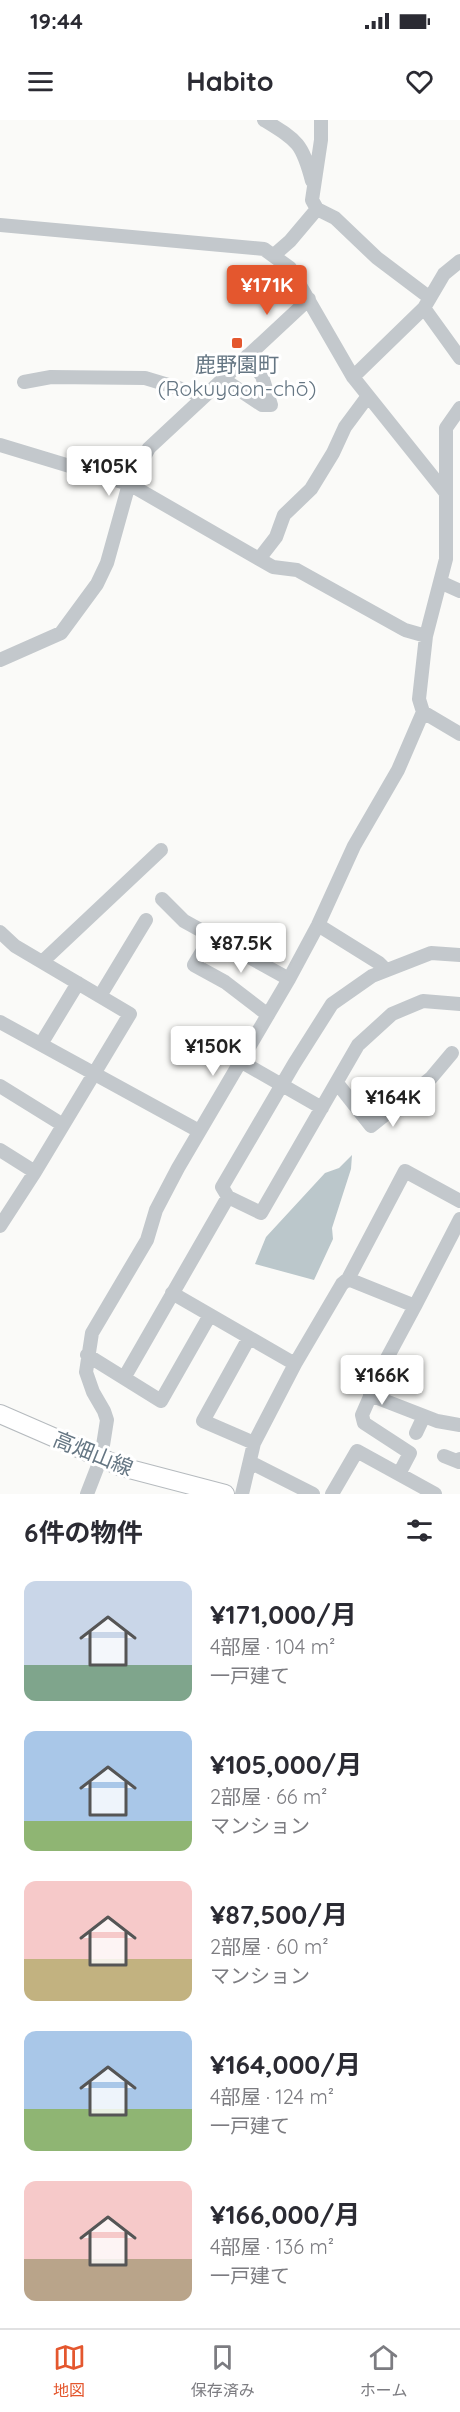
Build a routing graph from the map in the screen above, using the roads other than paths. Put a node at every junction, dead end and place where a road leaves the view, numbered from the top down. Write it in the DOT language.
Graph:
graph roads {
  1 [pos="264,120"];
  2 [pos="321,120"];
  3 [pos="314,186"];
  4 [pos="317,209"];
  5 [pos="0,225"];
  6 [pos="274,255"];
  7 [pos="460,261"];
  8 [pos="309,299"];
  9 [pos="427,303"];
  10 [pos="247,356"];
  11 [pos="460,358"];
  12 [pos="353,377"];
  13 [pos="224,379"];
  14 [pos="24,382"];
  15 [pos="205,396"];
  16 [pos="368,396"];
  17 [pos="460,408"];
  18 [pos="0,445"];
  19 [pos="129,484"];
  20 [pos="445,492"];
  21 [pos="259,559"];
  22 [pos="440,582"];
  23 [pos="460,591"];
  24 [pos="426,636"];
  25 [pos="0,660"];
  26 [pos="423,712"];
  27 [pos="460,734"];
  28 [pos="161,850"];
  29 [pos="162,899"];
  30 [pos="146,920"];
  31 [pos="318,925"];
  32 [pos="0,932"];
  33 [pos="211,937"];
  34 [pos="460,956"];
  35 [pos="42,962"];
  36 [pos="386,970"];
  37 [pos="289,979"];
  38 [pos="78,983"];
  39 [pos="100,996"];
  40 [pos="460,1004"];
  41 [pos="268,1015"];
  42 [pos="0,1022"];
  43 [pos="41,1044"];
  44 [pos="452,1053"];
  45 [pos="240,1061"];
  46 [pos="94,1073"];
  47 [pos="337,1083"];
  48 [pos="282,1085"];
  49 [pos="0,1086"];
  50 [pos="322,1108"];
  51 [pos="63,1125"];
  52 [pos="199,1131"];
  53 [pos="0,1150"];
  54 [pos="35,1172"];
  55 [pos="228,1197"];
  56 [pos="460,1201"];
  57 [pos="460,1219"];
  58 [pos="0,1226"];
  59 [pos="348,1279"];
  60 [pos="172,1293"];
  61 [pos="415,1306"];
  62 [pos="210,1316"];
  63 [pos="249,1338"];
  64 [pos="87,1355"];
  65 [pos="295,1364"];
  66 [pos="124,1378"];
  67 [pos="369,1395"];
  68 [pos="0,1414"];
  69 [pos="424,1416"];
  70 [pos="460,1425"];
  71 [pos="416,1433"];
  72 [pos="254,1443"];
  73 [pos="444,1456"];
  74 [pos="101,1458"];
  75 [pos="460,1459"];
  76 [pos="250,1462"];
  77 [pos="399,1474"];
  78 [pos="89,1493"];
  79 [pos="225,1494"];
  80 [pos="242,1494"];
  81 [pos="313,1494"];
  82 [pos="332,1494"];
  83 [pos="435,1494"];
  1 -- 3 [label="street"];
  2 -- 3 [label="street"];
  3 -- 4 [label="street"];
  4 -- 6 [label="street"];
  4 -- 9 [label="street"];
  5 -- 6 [label="street"];
  6 -- 8 [label="street"];
  7 -- 9 [label="street"];
  8 -- 10 [label="street"];
  8 -- 12 [label="street"];
  9 -- 11 [label="street"];
  9 -- 12 [label="street"];
  10 -- 13 [label="street"];
  10 -- 13 [label="street"];
  12 -- 16 [label="street"];
  13 -- 15 [label="street"];
  14 -- 15 [label="street"];
  15 -- 19 [label="street"];
  16 -- 20 [label="street"];
  16 -- 21 [label="street"];
  17 -- 20 [label="street"];
  18 -- 19 [label="street"];
  19 -- 21 [label="street"];
  19 -- 25 [label="street"];
  20 -- 22 [label="street"];
  21 -- 24 [label="street"];
  22 -- 23 [label="street"];
  22 -- 24 [label="street"];
  24 -- 26 [label="street"];
  26 -- 27 [label="street"];
  26 -- 31 [label="street"];
  28 -- 35 [label="street"];
  29 -- 33 [label="street"];
  30 -- 39 [label="street"];
  31 -- 36 [label="street"];
  31 -- 37 [label="street"];
  32 -- 35 [label="street"];
  33 -- 37 [label="street"];
  33 -- 41 [label="street"];
  34 -- 36 [label="street"];
  35 -- 38 [label="street"];
  36 -- 48 [label="street"];
  37 -- 41 [label="street"];
  38 -- 39 [label="street"];
  38 -- 43 [label="street"];
  39 -- 46 [label="street"];
  40 -- 47 [label="street"];
  41 -- 45 [label="street"];
  42 -- 43 [label="street"];
  43 -- 46 [label="street"];
  44 -- 47 [label="street"];
  45 -- 48 [label="street"];
  45 -- 52 [label="street"];
  46 -- 51 [label="street"];
  46 -- 52 [label="street"];
  47 -- 50 [label="street"];
  48 -- 50 [label="street"];
  48 -- 55 [label="street"];
  49 -- 51 [label="street"];
  50 -- 55 [label="street"];
  51 -- 54 [label="street"];
  52 -- 64 [label="street"];
  53 -- 54 [label="street"];
  54 -- 58 [label="street"];
  55 -- 60 [label="street"];
  56 -- 59 [label="street"];
  57 -- 61 [label="street"];
  59 -- 61 [label="street"];
  59 -- 65 [label="street"];
  60 -- 62 [label="street"];
  60 -- 66 [label="street"];
  61 -- 67 [label="street"];
  62 -- 63 [label="street"];
  62 -- 66 [label="street"];
  63 -- 65 [label="street"];
  63 -- 72 [label="street"];
  64 -- 66 [label="street"];
  64 -- 74 [label="street"];
  65 -- 72 [label="street"];
  67 -- 69 [label="street"];
  67 -- 77 [label="street"];
  68 -- 74 [label="main road, 高畑山線"];
  69 -- 70 [label="street"];
  69 -- 71 [label="street"];
  72 -- 76 [label="street"];
  73 -- 75 [label="street"];
  74 -- 78 [label="street"];
  74 -- 79 [label="main road, 高畑山線"];
  76 -- 80 [label="street"];
  76 -- 81 [label="street"];
  77 -- 82 [label="street"];
  77 -- 83 [label="street"];
}
